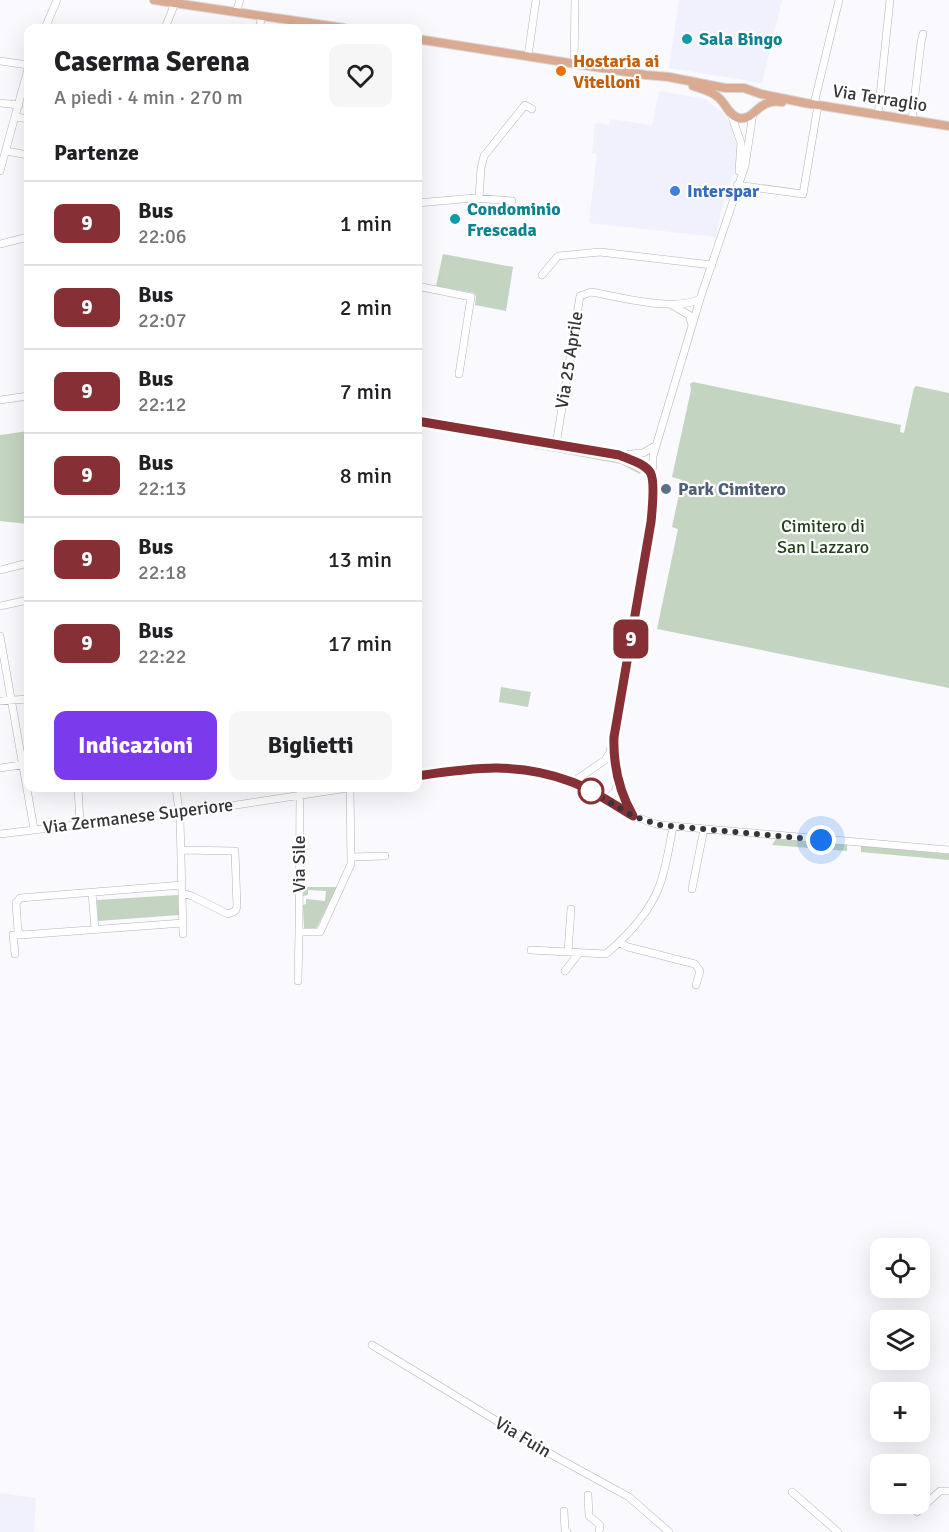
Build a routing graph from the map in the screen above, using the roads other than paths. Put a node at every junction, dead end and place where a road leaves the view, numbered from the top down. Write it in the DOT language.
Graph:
graph roads {
  1 [pos="57,0"];
  2 [pos="153,0"];
  3 [pos="240,0"];
  4 [pos="536,0"];
  5 [pos="575,0"];
  6 [pos="839,0"];
  7 [pos="890,0"];
  8 [pos="175,3"];
  9 [pos="236,12"];
  10 [pos="262,16"];
  11 [pos="47,24"];
  12 [pos="167,24"];
  13 [pos="261,24"];
  14 [pos="310,24"];
  15 [pos="923,34"];
  16 [pos="422,40"];
  17 [pos="528,56"];
  18 [pos="0,61"];
  19 [pos="574,63"];
  20 [pos="24,66"];
  21 [pos="646,75"];
  22 [pos="24,84"];
  23 [pos="736,89"];
  24 [pos="750,90"];
  25 [pos="0,103"];
  26 [pos="812,104"];
  27 [pos="19,105"];
  28 [pos="532,109"];
  29 [pos="755,111"];
  30 [pos="730,112"];
  31 [pos="878,115"];
  32 [pos="16,117"];
  33 [pos="24,118"];
  34 [pos="912,120"];
  35 [pos="949,126"];
  36 [pos="6,151"];
  37 [pos="24,154"];
  38 [pos="0,171"];
  39 [pos="737,185"];
  40 [pos="479,198"];
  41 [pos="512,201"];
  42 [pos="422,203"];
  43 [pos="24,238"];
  44 [pos="0,244"];
  45 [pos="712,265"];
  46 [pos="542,275"];
  47 [pos="422,287"];
  48 [pos="700,299"];
  49 [pos="672,305"];
  50 [pos="692,325"];
  51 [pos="459,374"];
  52 [pos="24,397"];
  53 [pos="0,400"];
  54 [pos="422,422"];
  55 [pos="556,445"];
  56 [pos="656,446"];
  57 [pos="643,453"];
  58 [pos="619,455"];
  59 [pos="653,460"];
  60 [pos="640,465"];
  61 [pos="652,475"];
  62 [pos="24,564"];
  63 [pos="0,570"];
  64 [pos="24,601"];
  65 [pos="0,606"];
  66 [pos="0,636"];
  67 [pos="24,699"];
  68 [pos="12,700"];
  69 [pos="0,701"];
  70 [pos="614,737"];
  71 [pos="24,755"];
  72 [pos="24,764"];
  73 [pos="0,768"];
  74 [pos="422,775"];
  75 [pos="618,779"];
  76 [pos="573,782"];
  77 [pos="29,792"];
  78 [pos="78,792"];
  79 [pos="176,792"];
  80 [pos="294,792"];
  81 [pos="322,792"];
  82 [pos="349,792"];
  83 [pos="296,796"];
  84 [pos="605,800"];
  85 [pos="179,813"];
  86 [pos="633,816"];
  87 [pos="80,824"];
  88 [pos="673,827"];
  89 [pos="34,829"];
  90 [pos="704,829"];
  91 [pos="0,834"];
  92 [pos="181,850"];
  93 [pos="949,850"];
  94 [pos="385,856"];
  95 [pos="351,857"];
  96 [pos="182,889"];
  97 [pos="692,889"];
  98 [pos="92,893"];
  99 [pos="571,909"];
  100 [pos="183,923"];
  101 [pos="95,929"];
  102 [pos="299,932"];
  103 [pos="183,934"];
  104 [pos="21,935"];
  105 [pos="620,942"];
  106 [pos="531,950"];
  107 [pos="568,952"];
  108 [pos="579,953"];
  109 [pos="15,954"];
  110 [pos="565,971"];
  111 [pos="298,981"];
  112 [pos="696,985"];
  113 [pos="372,1345"];
  114 [pos="949,1491"];
  115 [pos="792,1492"];
  116 [pos="588,1495"];
  117 [pos="930,1500"];
  118 [pos="564,1510"];
  119 [pos="567,1532"];
  120 [pos="599,1532"];
  121 [pos="669,1532"];
  122 [pos="838,1532"];
  1 -- 11 [label="street"];
  2 -- 8 [label="main road"];
  3 -- 9 [label="street"];
  4 -- 17 [label="street"];
  5 -- 19 [label="street"];
  6 -- 26 [label="street"];
  7 -- 31 [label="street"];
  8 -- 9 [label="main road"];
  8 -- 12 [label="street"];
  9 -- 10 [label="main road"];
  10 -- 13 [label="street"];
  10 -- 14 [label="main road"];
  15 -- 34 [label="street"];
  16 -- 17 [label="main road"];
  17 -- 19 [label="main road"];
  18 -- 20 [label="street"];
  19 -- 21 [label="main road"];
  21 -- 23 [label="main road"];
  21 -- 30 [label="main road"];
  22 -- 27 [label="street"];
  23 -- 24 [label="main road"];
  23 -- 30 [label="main road"];
  24 -- 26 [label="main road, Via Terraglio"];
  24 -- 29 [label="main road"];
  25 -- 27 [label="street"];
  26 -- 29 [label="main road, Via Terraglio"];
  26 -- 31 [label="main road, Via Terraglio"];
  26 -- 39 [label="street"];
  27 -- 32 [label="street"];
  28 -- 40 [label="street"];
  29 -- 30 [label="main road"];
  29 -- 39 [label="street"];
  30 -- 39 [label="street"];
  31 -- 34 [label="main road, Via Terraglio"];
  32 -- 33 [label="street"];
  32 -- 36 [label="street"];
  34 -- 35 [label="main road, Via Terraglio"];
  36 -- 37 [label="street"];
  36 -- 38 [label="street"];
  39 -- 45 [label="street"];
  40 -- 41 [label="street"];
  40 -- 42 [label="street"];
  43 -- 44 [label="street"];
  45 -- 46 [label="street"];
  45 -- 48 [label="street"];
  47 -- 51 [label="street"];
  48 -- 49 [label="street, Via 25 Aprile"];
  48 -- 50 [label="street"];
  49 -- 50 [label="street"];
  49 -- 55 [label="street, Via 25 Aprile"];
  50 -- 56 [label="street"];
  52 -- 53 [label="street"];
  54 -- 55 [label="street"];
  55 -- 58 [label="street"];
  56 -- 57 [label="street"];
  56 -- 59 [label="street"];
  57 -- 58 [label="street"];
  57 -- 59 [label="street"];
  58 -- 60 [label="street"];
  59 -- 60 [label="street"];
  59 -- 61 [label="street"];
  60 -- 61 [label="street"];
  61 -- 70 [label="street"];
  62 -- 63 [label="street"];
  64 -- 65 [label="street"];
  66 -- 68 [label="street"];
  67 -- 68 [label="street"];
  68 -- 69 [label="street"];
  68 -- 71 [label="street"];
  70 -- 75 [label="street"];
  70 -- 76 [label="street"];
  72 -- 73 [label="street"];
  74 -- 76 [label="street"];
  75 -- 84 [label="street"];
  75 -- 86 [label="street"];
  76 -- 84 [label="street"];
  77 -- 89 [label="street"];
  78 -- 87 [label="street"];
  79 -- 85 [label="street"];
  80 -- 83 [label="street, Via Sile"];
  81 -- 83 [label="street, Via Zermanese Superiore"];
  82 -- 95 [label="street, Via Sile"];
  83 -- 85 [label="street, Via Zermanese Superiore"];
  83 -- 102 [label="street, Via Sile"];
  84 -- 86 [label="street"];
  85 -- 87 [label="street, Via Zermanese Superiore"];
  85 -- 92 [label="street"];
  86 -- 88 [label="street"];
  87 -- 89 [label="street, Via Zermanese Superiore"];
  88 -- 90 [label="street"];
  88 -- 105 [label="street"];
  89 -- 91 [label="street, Via Zermanese Superiore"];
  90 -- 93 [label="street"];
  90 -- 97 [label="street"];
  92 -- 96 [label="street"];
  92 -- 96 [label="street"];
  94 -- 95 [label="street"];
  95 -- 102 [label="street, Via Sile"];
  96 -- 98 [label="street"];
  96 -- 100 [label="street"];
  98 -- 101 [label="street"];
  98 -- 104 [label="street"];
  99 -- 107 [label="street"];
  100 -- 101 [label="street"];
  100 -- 103 [label="street"];
  101 -- 104 [label="street"];
  102 -- 111 [label="street, Via Sile"];
  104 -- 109 [label="street"];
  105 -- 108 [label="street"];
  105 -- 112 [label="street"];
  106 -- 107 [label="street"];
  107 -- 108 [label="street"];
  108 -- 110 [label="street"];
  113 -- 121 [label="street, Via Fuin"];
  114 -- 117 [label="street"];
  115 -- 122 [label="street"];
  116 -- 120 [label="street"];
  118 -- 119 [label="street"];
}
